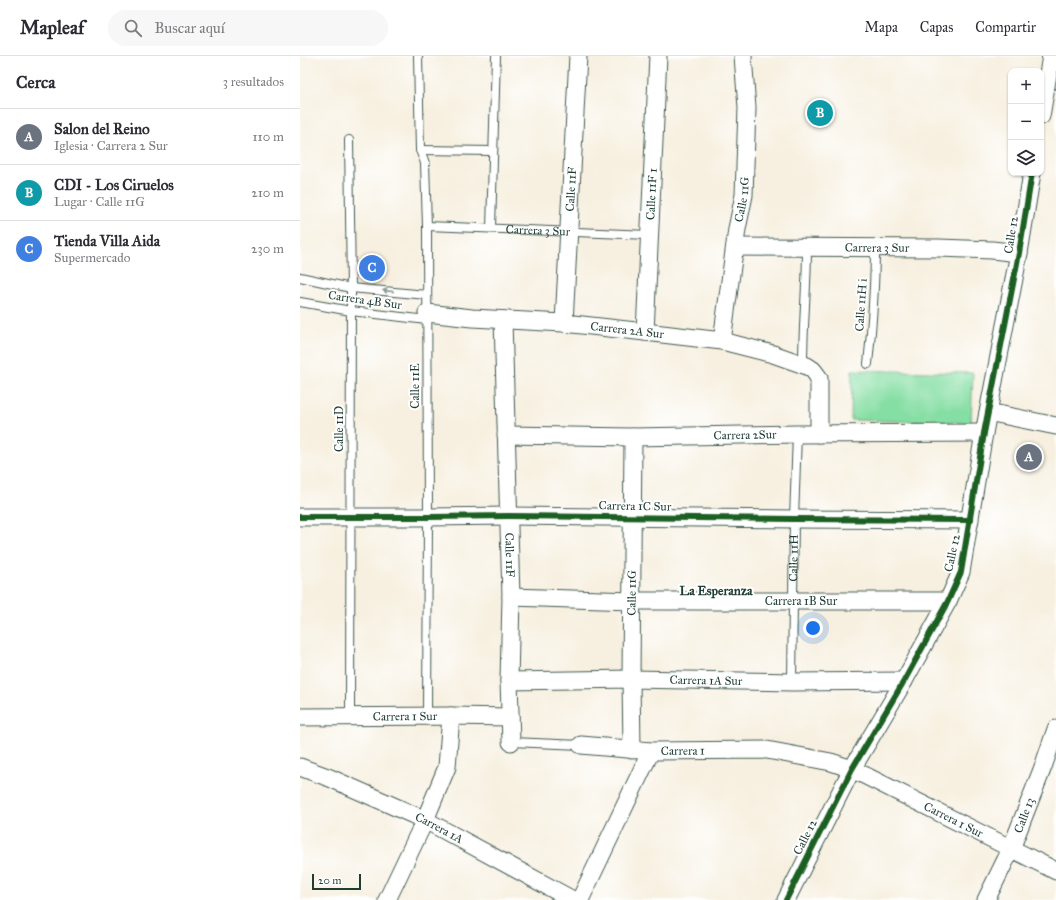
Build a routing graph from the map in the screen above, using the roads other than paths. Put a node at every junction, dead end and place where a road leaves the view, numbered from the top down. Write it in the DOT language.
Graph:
graph roads {
  1 [pos="418,56"];
  2 [pos="496,56"];
  3 [pos="578,56"];
  4 [pos="658,56"];
  5 [pos="743,56"];
  6 [pos="1051,56"];
  7 [pos="1056,57"];
  8 [pos="1043,104"];
  9 [pos="349,140"];
  10 [pos="420,150"];
  11 [pos="493,152"];
  12 [pos="1032,176"];
  13 [pos="427,226"];
  14 [pos="491,228"];
  15 [pos="569,231"];
  16 [pos="649,235"];
  17 [pos="735,247"];
  18 [pos="807,247"];
  19 [pos="875,247"];
  20 [pos="1019,253"];
  21 [pos="300,277"];
  22 [pos="351,288"];
  23 [pos="427,295"];
  24 [pos="300,302"];
  25 [pos="351,311"];
  26 [pos="427,316"];
  27 [pos="503,320"];
  28 [pos="564,323"];
  29 [pos="645,332"];
  30 [pos="722,341"];
  31 [pos="803,364"];
  32 [pos="868,364"];
  33 [pos="988,412"];
  34 [pos="1056,426"];
  35 [pos="984,433"];
  36 [pos="797,434"];
  37 [pos="819,434"];
  38 [pos="506,435"];
  39 [pos="633,437"];
  40 [pos="509,516"];
  41 [pos="350,517"];
  42 [pos="428,517"];
  43 [pos="632,517"];
  44 [pos="300,518"];
  45 [pos="794,519"];
  46 [pos="970,520"];
  47 [pos="511,596"];
  48 [pos="632,600"];
  49 [pos="948,601"];
  50 [pos="794,602"];
  51 [pos="631,679"];
  52 [pos="509,681"];
  53 [pos="904,681"];
  54 [pos="792,682"];
  55 [pos="451,716"];
  56 [pos="300,717"];
  57 [pos="427,717"];
  58 [pos="510,717"];
  59 [pos="350,718"];
  60 [pos="1056,729"];
  61 [pos="511,742"];
  62 [pos="581,745"];
  63 [pos="632,750"];
  64 [pos="652,751"];
  65 [pos="300,767"];
  66 [pos="852,769"];
  67 [pos="426,820"];
  68 [pos="1011,849"];
  69 [pos="1056,871"];
  70 [pos="387,900"];
  71 [pos="573,900"];
  72 [pos="580,900"];
  73 [pos="786,900"];
  74 [pos="986,900"];
  1 -- 10 [label="lane, Calle 11E"];
  2 -- 11 [label="lane"];
  3 -- 15 [label="street, Calle 11F"];
  4 -- 16 [label="street, Calle 11F 1"];
  5 -- 17 [label="street, Calle 11G"];
  6 -- 7 [label="street"];
  6 -- 8 [label="street"];
  9 -- 22 [label="lane, Calle 11D"];
  10 -- 11 [label="lane"];
  10 -- 13 [label="lane, Calle 11E"];
  11 -- 14 [label="lane"];
  12 -- 20 [label="street, Calle 12"];
  13 -- 14 [label="lane, Carrera 3 Sur"];
  13 -- 23 [label="lane, Calle 11E"];
  14 -- 15 [label="lane, Carrera 3 Sur"];
  15 -- 16 [label="lane, Carrera 3 Sur"];
  15 -- 28 [label="street, Calle 11F"];
  16 -- 29 [label="street, Calle 11F 1"];
  17 -- 18 [label="street, Carrera 3 Sur"];
  17 -- 30 [label="street, Calle 11G"];
  18 -- 19 [label="street, Carrera 3 Sur"];
  18 -- 31 [label="lane"];
  19 -- 20 [label="street, Carrera 3 Sur"];
  19 -- 32 [label="lane, Calle 11H i"];
  20 -- 33 [label="street, Calle 12"];
  21 -- 22 [label="lane, Carrera 4B Sur"];
  23 -- 22 [label="lane, Carrera 4B Sur, one-way"];
  22 -- 25 [label="lane, Calle 11D"];
  23 -- 26 [label="lane, Calle 11E"];
  24 -- 25 [label="lane, Carrera 4B Sur"];
  25 -- 26 [label="lane, Carrera 4B Sur"];
  25 -- 41 [label="lane, Calle 11D"];
  26 -- 27 [label="street, Carrera 2A Sur"];
  26 -- 42 [label="lane, Calle 11E"];
  27 -- 28 [label="street, Carrera 2A Sur"];
  27 -- 38 [label="street, Calle 11F"];
  28 -- 29 [label="street, Carrera 2A Sur"];
  29 -- 30 [label="street, Carrera 2A Sur"];
  30 -- 31 [label="street, Carrera 2A Sur"];
  31 -- 37 [label="street, Carrera 2A Sur"];
  33 -- 34 [label="street"];
  33 -- 35 [label="street, Calle 12"];
  35 -- 37 [label="street, Carrera 2Sur"];
  35 -- 46 [label="street, Calle 12"];
  36 -- 37 [label="street, Carrera 2Sur"];
  36 -- 39 [label="street, Carrera 2Sur"];
  36 -- 45 [label="lane, Calle 11H"];
  38 -- 39 [label="street, Carrera 2Sur"];
  38 -- 40 [label="street, Calle 11F"];
  39 -- 43 [label="street, Calle 11G"];
  40 -- 42 [label="street, Carrera 1C Sur"];
  40 -- 43 [label="street, Carrera 1C Sur"];
  40 -- 47 [label="street, Calle 11F"];
  41 -- 42 [label="street, Carrera 1C Sur"];
  41 -- 44 [label="street, Carrera 1C Sur"];
  41 -- 59 [label="lane, Calle 11D"];
  42 -- 57 [label="lane, Calle 11E"];
  43 -- 45 [label="street, Carrera 1C Sur"];
  43 -- 48 [label="street, Calle 11G"];
  45 -- 46 [label="street, Carrera 1C Sur"];
  45 -- 50 [label="lane, Calle 11H"];
  46 -- 49 [label="street, Calle 12"];
  47 -- 48 [label="street, Carrera 1B Sur"];
  47 -- 52 [label="street, Calle 11F"];
  48 -- 50 [label="street, Carrera 1B Sur"];
  48 -- 51 [label="street, Calle 11G"];
  49 -- 50 [label="street, Carrera 1B Sur"];
  49 -- 53 [label="street, Calle 12"];
  50 -- 54 [label="lane, Calle 11H"];
  51 -- 52 [label="street, Carrera 1A Sur"];
  51 -- 54 [label="street, Carrera 1A Sur"];
  51 -- 63 [label="street, Calle 11G"];
  52 -- 58 [label="street, Calle 11F"];
  53 -- 54 [label="street, Carrera 1A Sur"];
  53 -- 66 [label="street, Calle 12"];
  55 -- 57 [label="street, Carrera 1 Sur"];
  55 -- 58 [label="street, Carrera 1 Sur"];
  55 -- 67 [label="street"];
  56 -- 59 [label="street, Carrera 1 Sur"];
  57 -- 59 [label="street, Carrera 1 Sur"];
  58 -- 61 [label="street, Calle 11F"];
  60 -- 68 [label="street, Calle 13"];
  61 -- 62 [label="lane, Carrera 1"];
  62 -- 63 [label="street, Carrera 1"];
  63 -- 64 [label="street, Carrera 1"];
  64 -- 66 [label="street, Carrera 1"];
  64 -- 72 [label="street"];
  65 -- 67 [label="street, Carrera 1A"];
  66 -- 68 [label="street, Carrera 1 Sur"];
  66 -- 73 [label="street, Calle 12"];
  67 -- 70 [label="street"];
  67 -- 71 [label="street, Carrera 1A"];
  68 -- 69 [label="street, Carrera 1 Sur"];
  68 -- 74 [label="street, Calle 13"];
}
